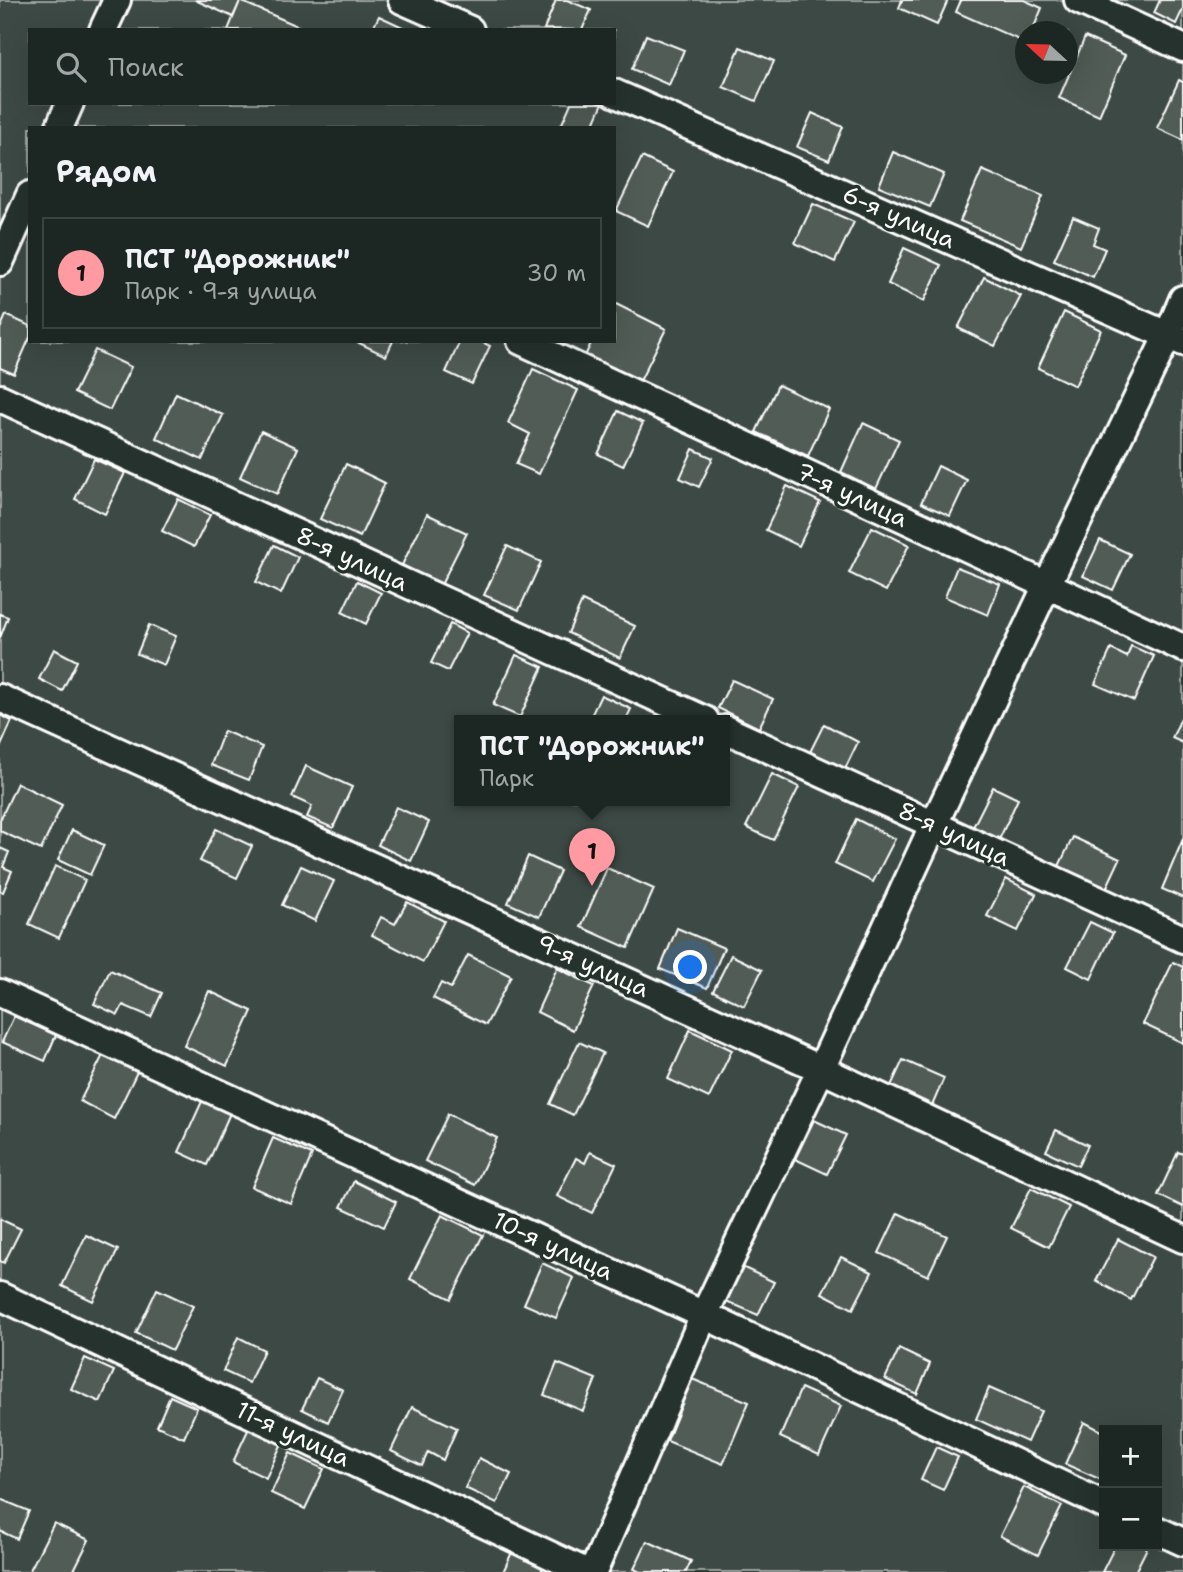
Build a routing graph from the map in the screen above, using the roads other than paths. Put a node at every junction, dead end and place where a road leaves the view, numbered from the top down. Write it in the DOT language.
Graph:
graph roads {
  1 [pos="117,0"];
  2 [pos="402,0"];
  3 [pos="1078,0"];
  4 [pos="104,28"];
  5 [pos="465,28"];
  6 [pos="1183,48"];
  7 [pos="616,94"];
  8 [pos="69,105"];
  9 [pos="61,126"];
  10 [pos="28,199"];
  11 [pos="0,262"];
  12 [pos="1183,299"];
  13 [pos="1175,338"];
  14 [pos="525,343"];
  15 [pos="0,398"];
  16 [pos="1047,585"];
  17 [pos="1183,648"];
  18 [pos="0,698"];
  19 [pos="694,715"];
  20 [pos="730,731"];
  21 [pos="933,824"];
  22 [pos="1183,939"];
  23 [pos="0,993"];
  24 [pos="821,1069"];
  25 [pos="1183,1239"];
  26 [pos="0,1296"];
  27 [pos="704,1315"];
  28 [pos="1099,1503"];
  29 [pos="1162,1532"];
  30 [pos="1183,1542"];
  31 [pos="586,1572"];
  32 [pos="593,1572"];
  1 -- 4 [label="street"];
  2 -- 5 [label="street"];
  3 -- 6 [label="street"];
  7 -- 13 [label="street, 6-я улица"];
  8 -- 9 [label="street"];
  10 -- 11 [label="street"];
  12 -- 13 [label="street"];
  13 -- 16 [label="street"];
  14 -- 16 [label="street, 7-я улица"];
  15 -- 19 [label="street, 8-я улица"];
  16 -- 17 [label="street, 7-я улица"];
  16 -- 21 [label="street"];
  18 -- 24 [label="street, 9-я улица"];
  20 -- 21 [label="street, 8-я улица"];
  21 -- 22 [label="street, 8-я улица"];
  21 -- 24 [label="street"];
  23 -- 27 [label="street, 10-я улица"];
  24 -- 25 [label="street, 9-я улица"];
  24 -- 27 [label="street"];
  26 -- 31 [label="street, 11-я улица"];
  27 -- 28 [label="street, 10-я улица"];
  27 -- 32 [label="street"];
  29 -- 30 [label="street"];
}
